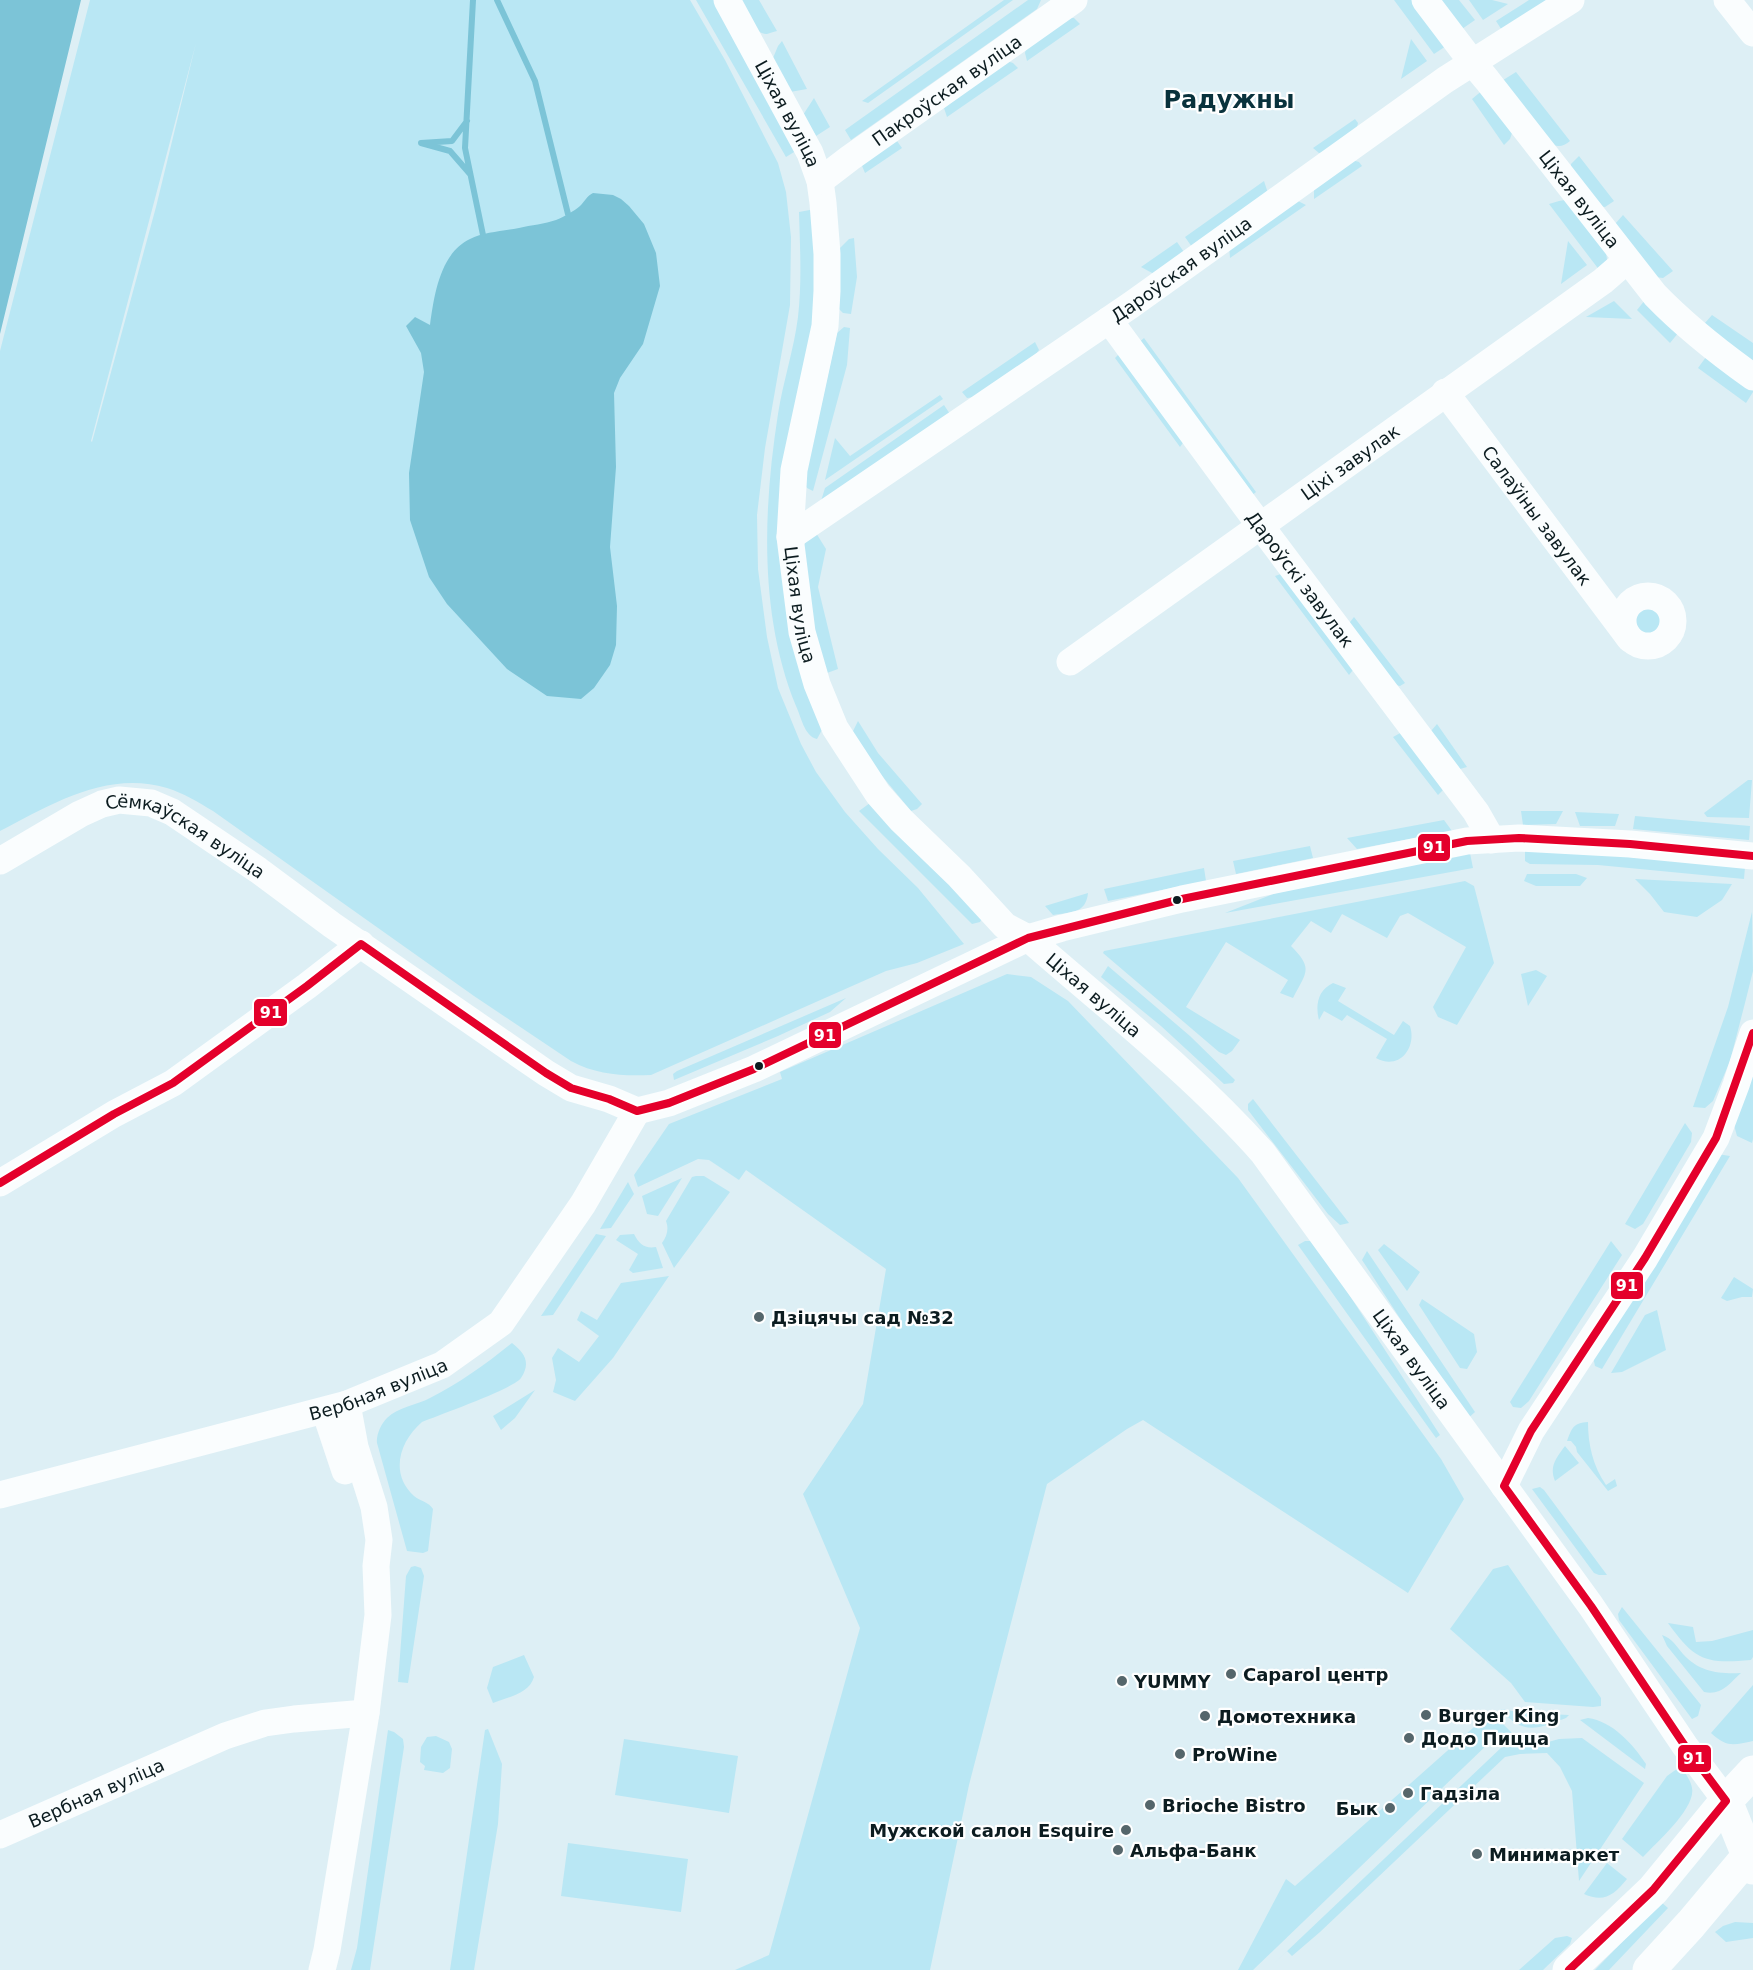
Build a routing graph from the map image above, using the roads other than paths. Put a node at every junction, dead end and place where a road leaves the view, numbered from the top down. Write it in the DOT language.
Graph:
graph roads {
  1 [pos="728,0"];
  2 [pos="1425,0"];
  3 [pos="1571,0"];
  4 [pos="1727,0"];
  5 [pos="1062,3"];
  6 [pos="1753,33"];
  7 [pos="1472,62"];
  8 [pos="820,181"];
  9 [pos="1626,261"];
  10 [pos="1109,320"];
  11 [pos="1753,377"];
  12 [pos="1445,392"];
  13 [pos="1260,525"];
  14 [pos="790,537"];
  15 [pos="1630,639"];
  16 [pos="1070,662"];
  17 [pos="1492,840"];
  18 [pos="1753,856"];
  19 [pos="0,861"];
  20 [pos="1028,938"];
  21 [pos="361,944"];
  22 [pos="1753,1032"];
  23 [pos="637,1111"];
  24 [pos="0,1183"];
  25 [pos="336,1408"];
  26 [pos="1504,1486"];
  27 [pos="0,1496"];
  28 [pos="366,1713"];
  29 [pos="1753,1772"];
  30 [pos="1726,1801"];
  31 [pos="1753,1824"];
  32 [pos="0,1835"];
  33 [pos="1751,1858"];
  34 [pos="322,1970"];
  35 [pos="1569,1970"];
  36 [pos="1649,1970"];
  1 -- 8 [label="street, Ціхая вуліца"];
  2 -- 7 [label="street, Ціхая вуліца"];
  3 -- 7 [label="street, Дароўская вуліца"];
  4 -- 6 [label="street"];
  5 -- 8 [label="street, Пакроўская вуліца"];
  7 -- 9 [label="street, Ціхая вуліца"];
  7 -- 10 [label="street, Дароўская вуліца"];
  8 -- 14 [label="street, Ціхая вуліца"];
  9 -- 11 [label="street, Ціхая вуліца"];
  9 -- 12 [label="street, Ціхі завулак"];
  10 -- 13 [label="street, Дароўскі завулак"];
  10 -- 14 [label="street, Дароўская вуліца"];
  12 -- 13 [label="street, Ціхі завулак"];
  12 -- 15 [label="street, Салаўіны завулак"];
  13 -- 16 [label="street, Ціхі завулак"];
  13 -- 17 [label="street, Дароўскі завулак"];
  14 -- 20 [label="street, Ціхая вуліца"];
  17 -- 18 [label="street"];
  17 -- 20 [label="street"];
  19 -- 21 [label="street, Сёмкаўская вуліца"];
  20 -- 23 [label="street"];
  20 -- 26 [label="street, Ціхая вуліца"];
  21 -- 23 [label="street, Сёмкаўская вуліца"];
  21 -- 24 [label="street"];
  22 -- 26 [label="street"];
  23 -- 25 [label="street, Вербная вуліца"];
  25 -- 27 [label="street, Вербная вуліца"];
  25 -- 28 [label="street"];
  26 -- 30 [label="street, Ціхая вуліца"];
  28 -- 32 [label="street, Вербная вуліца"];
  28 -- 34 [label="street"];
  29 -- 30 [label="main road"];
  30 -- 31 [label="main road"];
  30 -- 33 [label="main road"];
  30 -- 35 [label="main road"];
  33 -- 36 [label="main road"];
}
